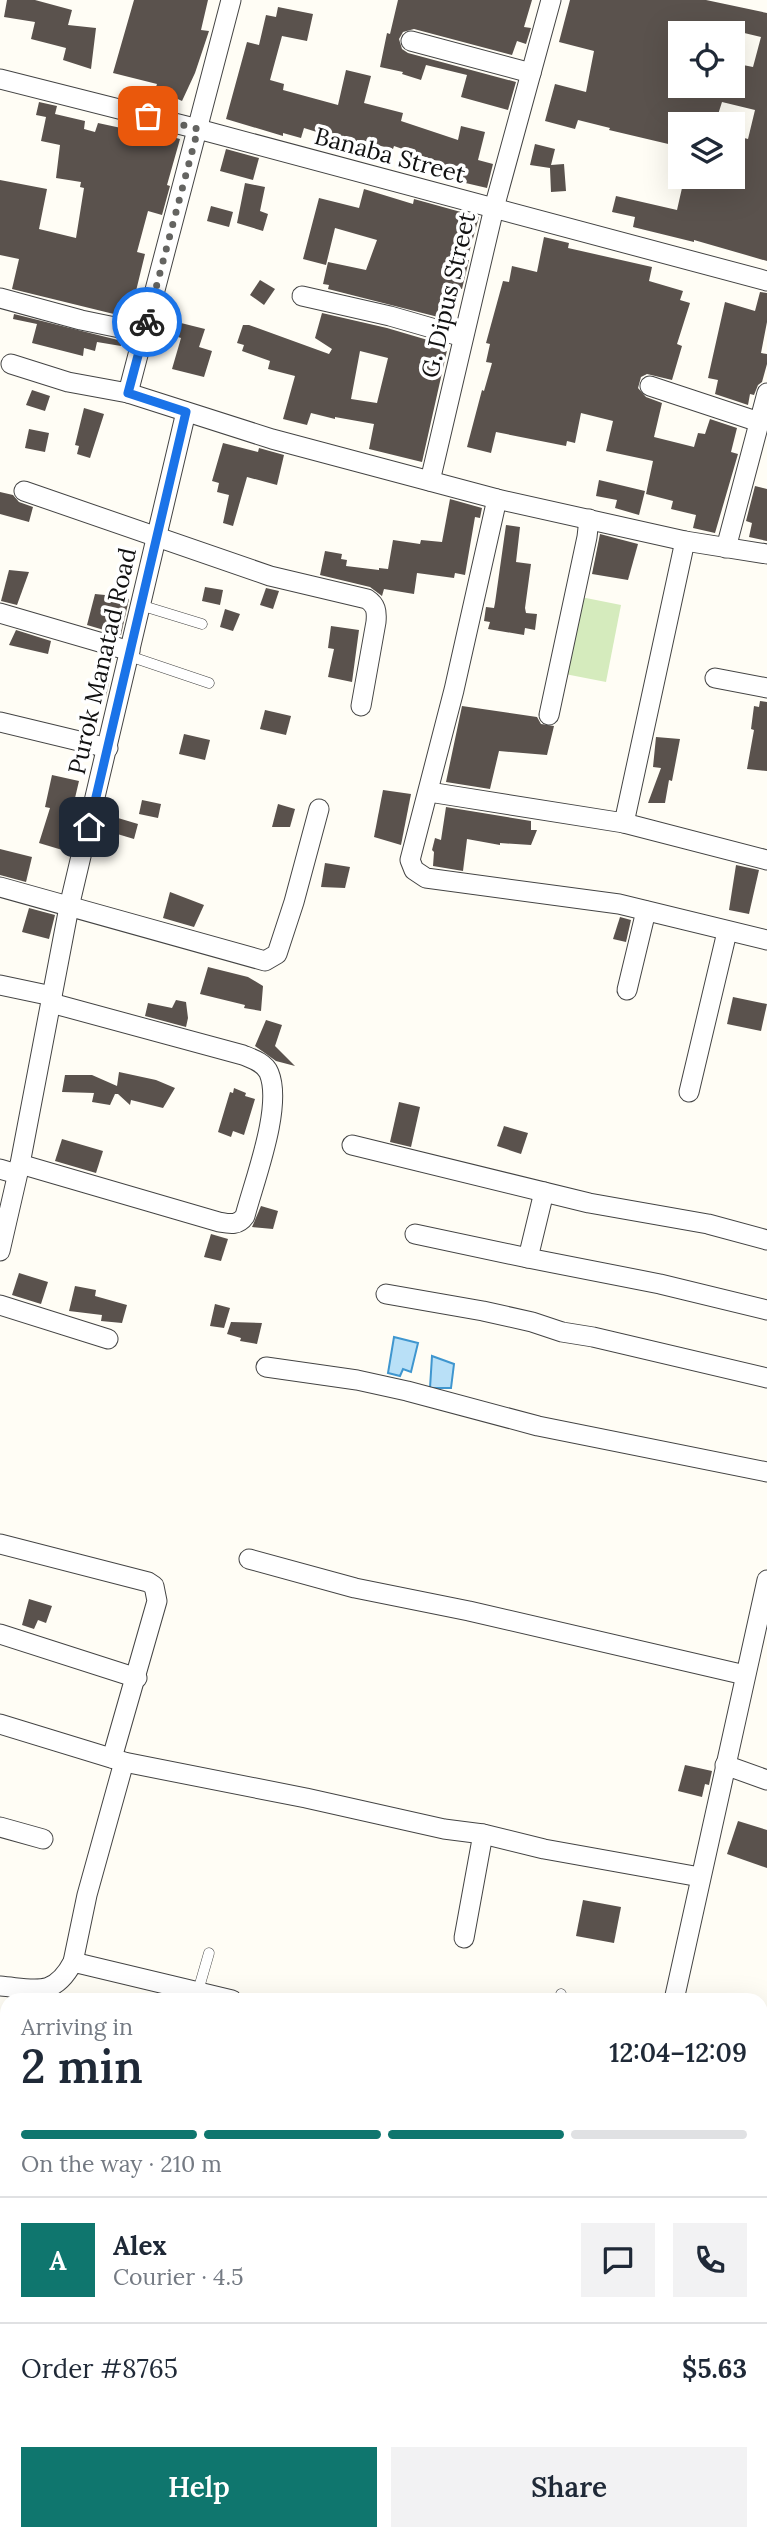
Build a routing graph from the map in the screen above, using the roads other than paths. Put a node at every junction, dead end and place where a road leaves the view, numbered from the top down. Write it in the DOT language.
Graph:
graph roads {
  1 [pos="231,0"];
  2 [pos="551,0"];
  3 [pos="411,41"];
  4 [pos="531,73"];
  5 [pos="0,79"];
  6 [pos="198,129"];
  7 [pos="494,208"];
  8 [pos="767,281"];
  9 [pos="302,296"];
  10 [pos="0,298"];
  11 [pos="144,333"];
  12 [pos="463,337"];
  13 [pos="11,364"];
  14 [pos="650,386"];
  15 [pos="128,393"];
  16 [pos="767,393"];
  17 [pos="186,412"];
  18 [pos="759,422"];
  19 [pos="430,481"];
  20 [pos="24,491"];
  21 [pos="497,499"];
  22 [pos="589,519"];
  23 [pos="155,538"];
  24 [pos="685,541"];
  25 [pos="726,548"];
  26 [pos="767,554"];
  27 [pos="140,605"];
  28 [pos="0,613"];
  29 [pos="202,625"];
  30 [pos="129,654"];
  31 [pos="715,678"];
  32 [pos="209,682"];
  33 [pos="767,688"];
  34 [pos="361,706"];
  35 [pos="549,715"];
  36 [pos="0,722"];
  37 [pos="108,748"];
  38 [pos="429,792"];
  39 [pos="319,809"];
  40 [pos="624,823"];
  41 [pos="767,860"];
  42 [pos="0,887"];
  43 [pos="69,907"];
  44 [pos="646,911"];
  45 [pos="727,932"];
  46 [pos="767,940"];
  47 [pos="0,985"];
  48 [pos="627,989"];
  49 [pos="52,1000"];
  50 [pos="689,1092"];
  51 [pos="352,1144"];
  52 [pos="12,1169"];
  53 [pos="544,1192"];
  54 [pos="415,1234"];
  55 [pos="767,1240"];
  56 [pos="0,1251"];
  57 [pos="527,1258"];
  58 [pos="386,1294"];
  59 [pos="0,1305"];
  60 [pos="767,1310"];
  61 [pos="108,1339"];
  62 [pos="266,1367"];
  63 [pos="767,1378"];
  64 [pos="767,1472"];
  65 [pos="0,1544"];
  66 [pos="249,1559"];
  67 [pos="767,1580"];
  68 [pos="763,1616"];
  69 [pos="0,1634"];
  70 [pos="745,1675"];
  71 [pos="136,1678"];
  72 [pos="0,1724"];
  73 [pos="118,1760"];
  74 [pos="725,1765"];
  75 [pos="767,1780"];
  76 [pos="0,1827"];
  77 [pos="483,1834"];
  78 [pos="43,1839"];
  79 [pos="701,1877"];
  80 [pos="464,1938"];
  81 [pos="209,1952"];
  82 [pos="73,1962"];
  83 [pos="0,1986"];
  84 [pos="198,1991"];
  85 [pos="206,1993"];
  86 [pos="676,1993"];
  1 -- 6 [label="street"];
  2 -- 4 [label="street, G. Dipus Street"];
  3 -- 4 [label="street"];
  4 -- 7 [label="street, G. Dipus Street"];
  5 -- 6 [label="street, Banaba Street"];
  6 -- 7 [label="street, Banaba Street"];
  6 -- 11 [label="street"];
  7 -- 8 [label="street, Banaba Street"];
  7 -- 12 [label="street, G. Dipus Street"];
  9 -- 12 [label="street"];
  10 -- 11 [label="street"];
  11 -- 15 [label="street"];
  12 -- 19 [label="street, G. Dipus Street"];
  13 -- 15 [label="street"];
  14 -- 18 [label="street"];
  15 -- 17 [label="street"];
  16 -- 18 [label="street"];
  17 -- 19 [label="street"];
  17 -- 23 [label="street, Purok Manatad Road"];
  18 -- 25 [label="street"];
  19 -- 21 [label="street"];
  20 -- 23 [label="street"];
  21 -- 22 [label="street"];
  21 -- 38 [label="street"];
  22 -- 24 [label="street"];
  22 -- 35 [label="street"];
  23 -- 27 [label="street, Purok Manatad Road"];
  23 -- 34 [label="street"];
  24 -- 25 [label="street"];
  24 -- 40 [label="street"];
  25 -- 26 [label="street"];
  27 -- 29 [label="lane"];
  27 -- 30 [label="street, Purok Manatad Road"];
  28 -- 30 [label="street"];
  30 -- 32 [label="lane"];
  30 -- 37 [label="street, Purok Manatad Road"];
  31 -- 33 [label="street"];
  36 -- 37 [label="street"];
  37 -- 43 [label="street, Purok Manatad Road"];
  38 -- 40 [label="street"];
  38 -- 44 [label="street"];
  39 -- 43 [label="street"];
  40 -- 41 [label="street"];
  42 -- 43 [label="street"];
  43 -- 49 [label="street, Purok Manatad Road"];
  44 -- 45 [label="street"];
  44 -- 48 [label="street"];
  45 -- 46 [label="street"];
  45 -- 50 [label="street"];
  47 -- 49 [label="street"];
  49 -- 52 [label="street, Purok Manatad Road"];
  49 -- 52 [label="street"];
  51 -- 53 [label="street"];
  52 -- 56 [label="street, Purok Manatad Road"];
  53 -- 55 [label="street"];
  53 -- 57 [label="street"];
  54 -- 57 [label="street"];
  57 -- 60 [label="street"];
  58 -- 63 [label="street"];
  59 -- 61 [label="street"];
  62 -- 64 [label="street"];
  65 -- 71 [label="street"];
  66 -- 70 [label="street"];
  67 -- 68 [label="street"];
  68 -- 70 [label="street"];
  69 -- 71 [label="street"];
  70 -- 74 [label="street"];
  71 -- 73 [label="street"];
  72 -- 73 [label="street"];
  73 -- 77 [label="street"];
  73 -- 82 [label="street"];
  74 -- 75 [label="street"];
  74 -- 79 [label="street"];
  76 -- 78 [label="street"];
  77 -- 79 [label="street"];
  77 -- 80 [label="street"];
  79 -- 86 [label="street"];
  81 -- 84 [label="lane"];
  82 -- 83 [label="street"];
  82 -- 84 [label="street"];
  84 -- 85 [label="street"];
}
